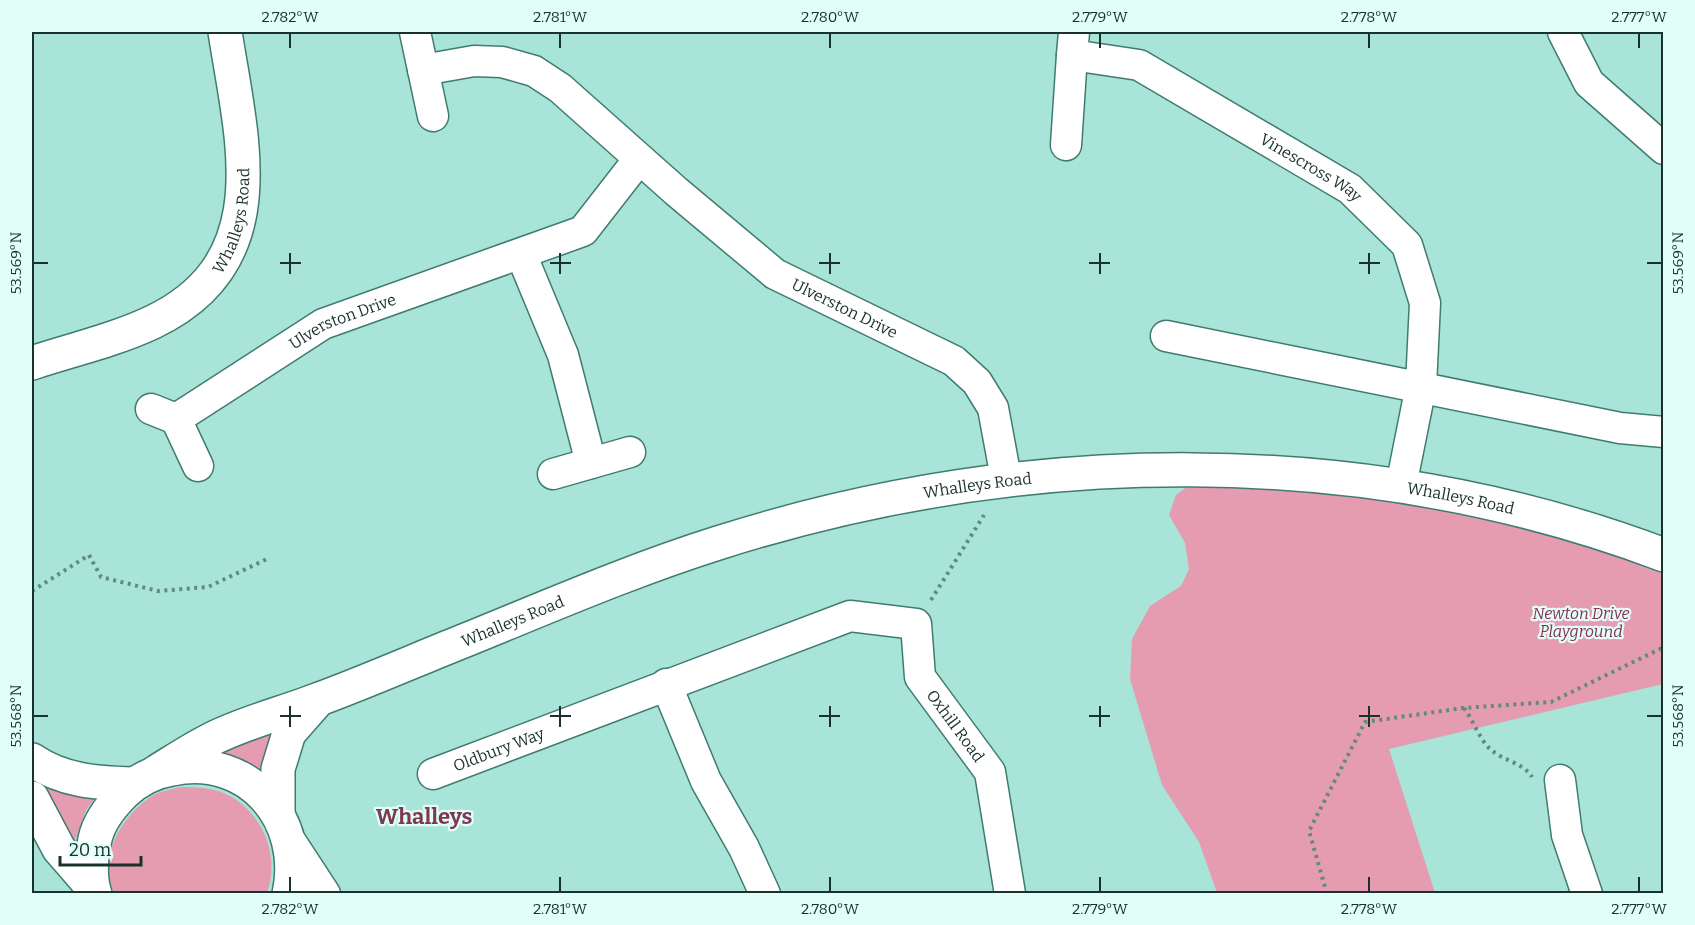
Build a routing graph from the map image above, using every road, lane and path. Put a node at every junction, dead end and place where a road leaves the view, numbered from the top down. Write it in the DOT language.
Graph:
graph roads {
  1 [pos="225,32"];
  2 [pos="416,32"];
  3 [pos="1563,32"];
  4 [pos="1073,43"];
  5 [pos="423,70"];
  6 [pos="433,116"];
  7 [pos="1066,145"];
  8 [pos="1664,149"];
  9 [pos="639,159"];
  10 [pos="521,254"];
  11 [pos="1166,336"];
  12 [pos="32,363"];
  13 [pos="1421,386"];
  14 [pos="1664,432"];
  15 [pos="630,452"];
  16 [pos="591,463"];
  17 [pos="198,466"];
  18 [pos="553,474"];
  19 [pos="1006,478"];
  20 [pos="1401,486"];
  21 [pos="1664,555"];
  22 [pos="269,558"];
  23 [pos="32,591"];
  24 [pos="916,624"];
  25 [pos="1664,647"];
  26 [pos="666,684"];
  27 [pos="318,700"];
  28 [pos="1464,708"];
  29 [pos="32,760"];
  30 [pos="433,774"];
  31 [pos="145,778"];
  32 [pos="1558,779"];
  33 [pos="32,798"];
  34 [pos="278,812"];
  35 [pos="291,842"];
  36 [pos="94,890"];
  37 [pos="290,894"];
  38 [pos="325,894"];
  39 [pos="765,894"];
  40 [pos="1010,894"];
  41 [pos="1327,894"];
  42 [pos="1587,894"];
  1 -- 12 [label="street, Whalleys Road"];
  2 -- 5 [label="street"];
  3 -- 8 [label="street"];
  4 -- 7 [label="street, Vinescross Way"];
  4 -- 13 [label="street, Vinescross Way"];
  5 -- 6 [label="street"];
  5 -- 9 [label="street, Ulverston Drive"];
  9 -- 10 [label="street, Ulverston Drive"];
  9 -- 19 [label="street, Ulverston Drive"];
  10 -- 16 [label="street"];
  10 -- 17 [label="street, Ulverston Drive"];
  11 -- 13 [label="street"];
  13 -- 14 [label="street"];
  13 -- 20 [label="street, Vinescross Way"];
  15 -- 16 [label="street"];
  16 -- 18 [label="street"];
  19 -- 20 [label="street, Whalleys Road"];
  19 -- 24 [label="path"];
  19 -- 27 [label="street, Whalleys Road"];
  20 -- 21 [label="street, Whalleys Road"];
  22 -- 23 [label="path"];
  24 -- 26 [label="street, Oldbury Way"];
  24 -- 40 [label="street, Oxhill Road"];
  25 -- 28 [label="path"];
  26 -- 30 [label="street, Oldbury Way"];
  26 -- 39 [label="street"];
  27 -- 31 [label="street, Whalleys Road"];
  27 -- 34 [label="street, Whalleys Road"];
  28 -- 32 [label="path"];
  28 -- 41 [label="path"];
  29 -- 31 [label="street"];
  31 -- 34 [label="street"];
  31 -- 36 [label="street, Whalleys Road"];
  32 -- 42 [label="street"];
  33 -- 36 [label="street"];
  34 -- 35 [label="street"];
  35 -- 37 [label="street"];
  35 -- 38 [label="street"];
}
